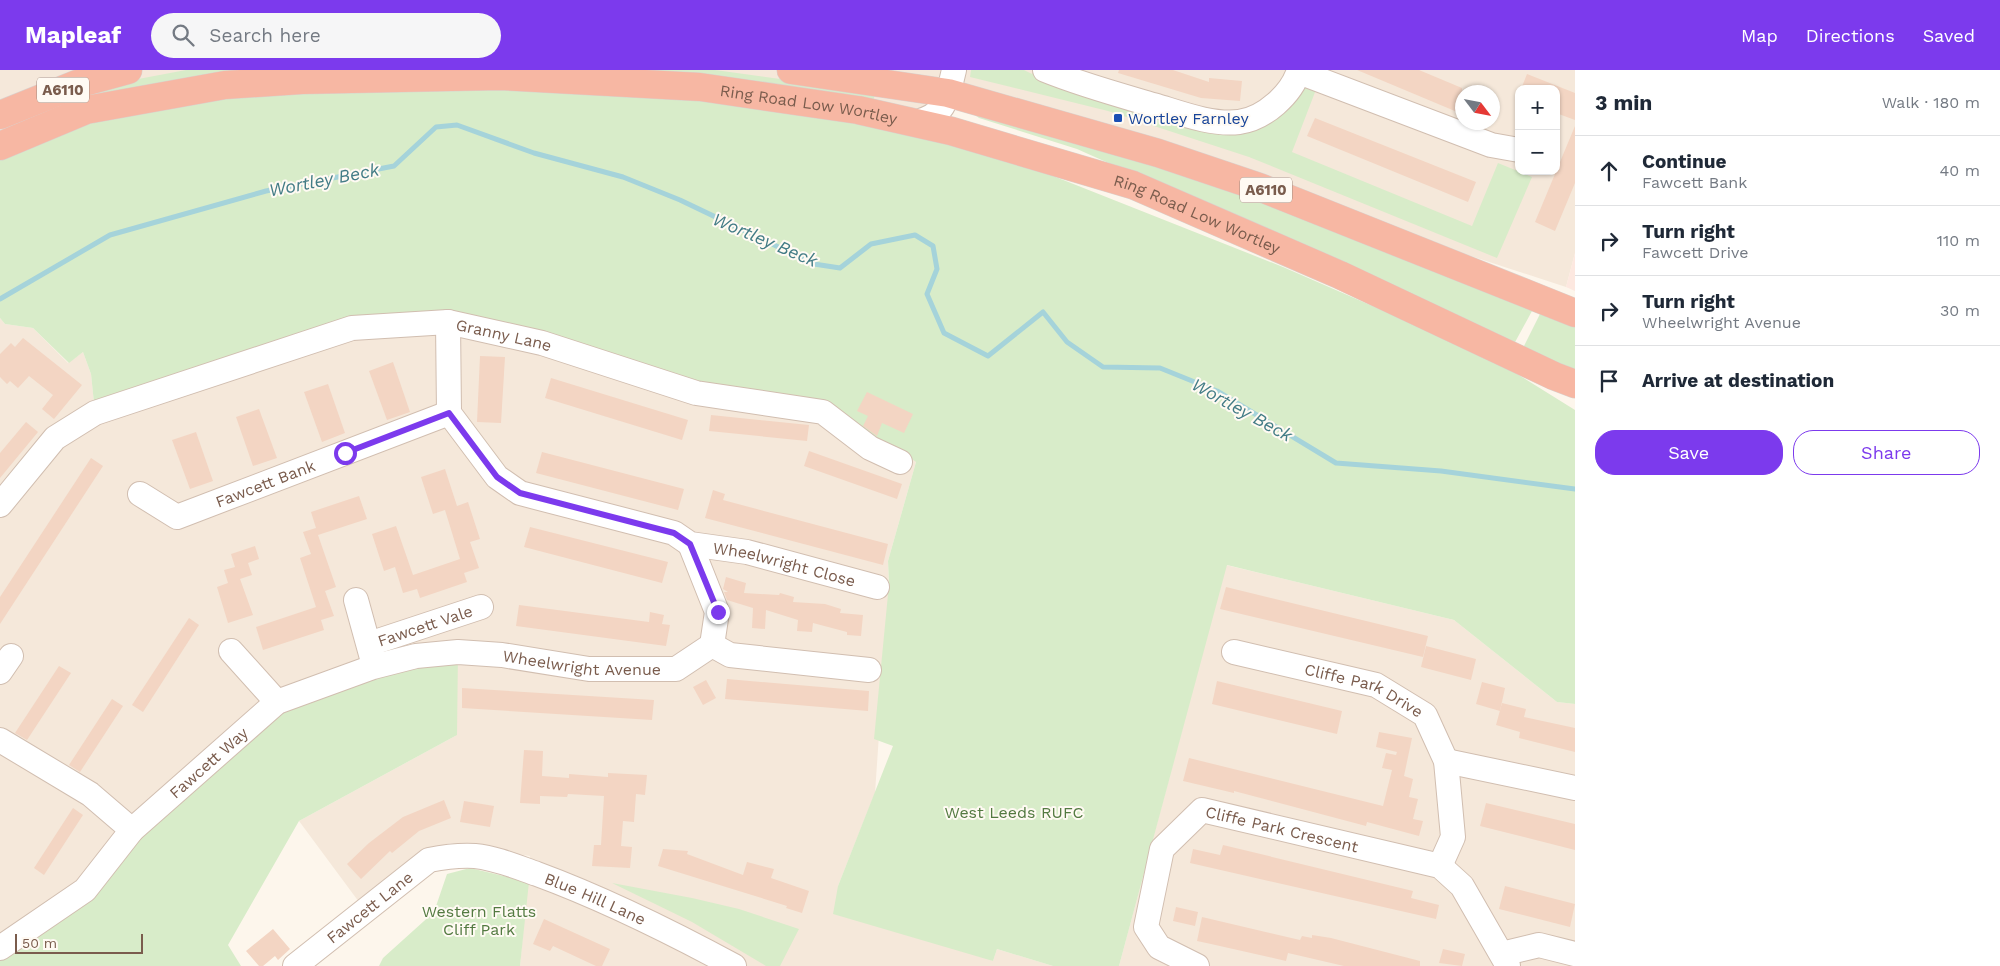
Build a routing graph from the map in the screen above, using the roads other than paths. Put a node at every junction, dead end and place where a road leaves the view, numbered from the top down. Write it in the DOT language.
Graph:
graph roads {
  1 [pos="128,70"];
  2 [pos="791,70"];
  3 [pos="1045,70"];
  4 [pos="1299,71"];
  5 [pos="951,82"];
  6 [pos="0,115"];
  7 [pos="917,122"];
  8 [pos="982,140"];
  9 [pos="0,146"];
  10 [pos="1515,149"];
  11 [pos="1575,313"];
  12 [pos="448,322"];
  13 [pos="1575,384"];
  14 [pos="449,413"];
  15 [pos="900,462"];
  16 [pos="140,494"];
  17 [pos="0,505"];
  18 [pos="690,544"];
  19 [pos="877,587"];
  20 [pos="356,600"];
  21 [pos="482,607"];
  22 [pos="369,644"];
  23 [pos="712,645"];
  24 [pos="231,651"];
  25 [pos="458,652"];
  26 [pos="1234,652"];
  27 [pos="373,667"];
  28 [pos="869,670"];
  29 [pos="277,702"];
  30 [pos="0,740"];
  31 [pos="1446,760"];
  32 [pos="1575,788"];
  33 [pos="132,830"];
  34 [pos="448,856"];
  35 [pos="1440,866"];
  36 [pos="0,948"];
  37 [pos="1575,954"];
  38 [pos="1505,960"];
  39 [pos="296,966"];
  40 [pos="734,966"];
  41 [pos="1197,966"];
  1 -- 6 [label="highway, A6110"];
  2 -- 5 [label="highway, Ring Road Low Wortley / A6110"];
  3 -- 4 [label="street"];
  4 -- 10 [label="street"];
  5 -- 7 [label="street"];
  5 -- 8 [label="highway"];
  5 -- 11 [label="highway, Ring Road Low Wortley / A6110"];
  7 -- 8 [label="highway, Ring Road Low Wortley / A6110"];
  7 -- 9 [label="highway, Ring Road Low Wortley / A6110"];
  8 -- 13 [label="highway, Ring Road Low Wortley / A6110"];
  12 -- 14 [label="street"];
  12 -- 15 [label="street, Granny Lane"];
  12 -- 17 [label="street, Granny Lane"];
  14 -- 16 [label="street, Fawcett Bank"];
  14 -- 18 [label="street"];
  18 -- 19 [label="street, Wheelwright Close"];
  18 -- 23 [label="street"];
  20 -- 22 [label="street, Fawcett Vale"];
  21 -- 22 [label="street, Fawcett Vale"];
  22 -- 27 [label="street, Fawcett Vale"];
  23 -- 25 [label="street, Wheelwright Avenue"];
  23 -- 28 [label="street"];
  24 -- 29 [label="street"];
  25 -- 27 [label="street, Fawcett Way"];
  26 -- 31 [label="street, Cliffe Park Drive"];
  27 -- 29 [label="street, Fawcett Way"];
  29 -- 33 [label="street, Fawcett Way"];
  30 -- 33 [label="street"];
  31 -- 32 [label="street"];
  31 -- 35 [label="street, Cliffe Park Drive"];
  33 -- 36 [label="street, Fawcett Way"];
  34 -- 39 [label="street, Fawcett Lane"];
  34 -- 40 [label="street, Blue Hill Lane"];
  35 -- 38 [label="street, Cliffe Park Crescent"];
  35 -- 41 [label="street, Cliffe Park Crescent"];
  37 -- 38 [label="street"];
}
